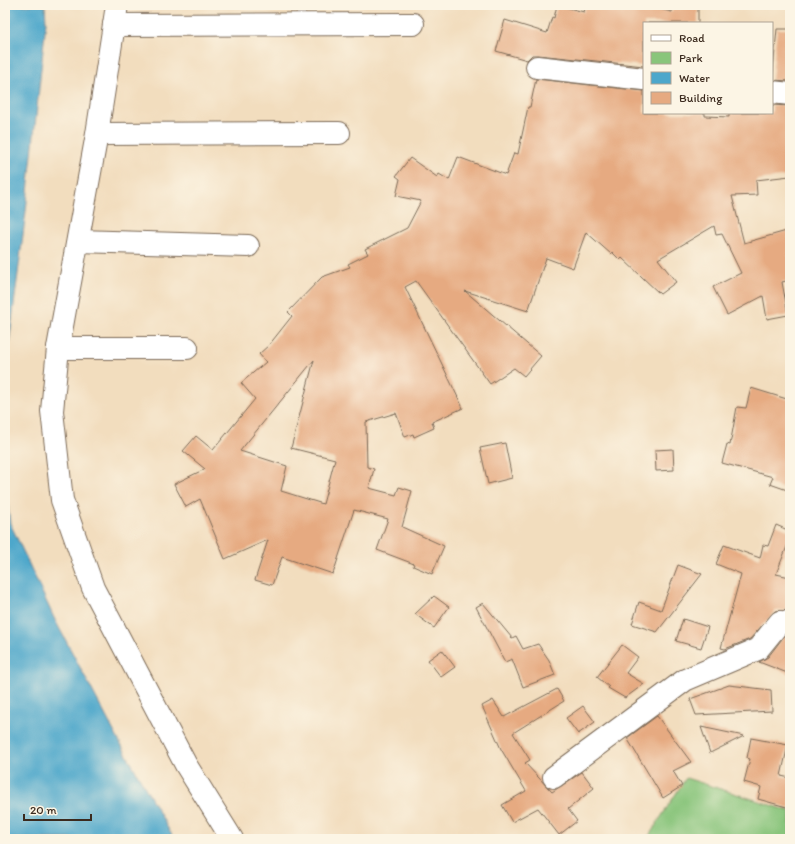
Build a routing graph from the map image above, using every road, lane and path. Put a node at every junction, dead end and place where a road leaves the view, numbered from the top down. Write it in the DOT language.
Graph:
graph roads {
  1 [pos="116,15"];
  2 [pos="413,24"];
  3 [pos="537,67"];
  4 [pos="643,79"];
  5 [pos="773,92"];
  6 [pos="790,94"];
  7 [pos="339,132"];
  8 [pos="97,134"];
  9 [pos="78,241"];
  10 [pos="248,246"];
  11 [pos="58,348"];
  12 [pos="187,348"];
  13 [pos="790,623"];
  14 [pos="554,777"];
  15 [pos="232,839"];
  1 -- 2 [label="street"];
  1 -- 8 [label="street"];
  3 -- 4 [label="street"];
  5 -- 6 [label="street"];
  7 -- 8 [label="street"];
  8 -- 9 [label="street"];
  9 -- 10 [label="street"];
  9 -- 11 [label="street"];
  11 -- 12 [label="street"];
  11 -- 15 [label="street"];
  13 -- 14 [label="street"];
}
